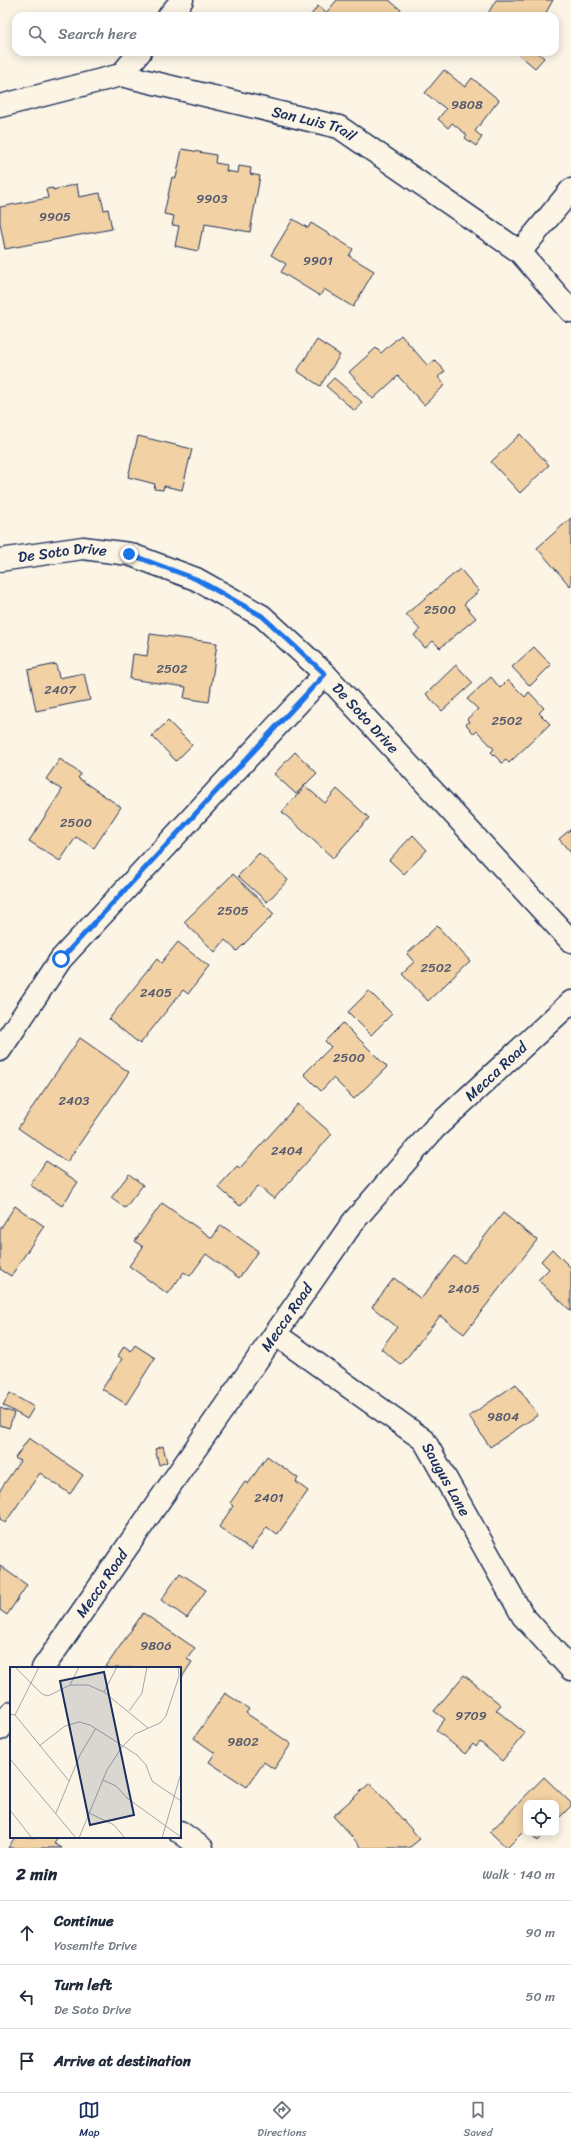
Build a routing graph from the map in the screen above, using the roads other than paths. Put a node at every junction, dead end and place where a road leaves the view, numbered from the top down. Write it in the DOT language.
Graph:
graph roads {
  1 [pos="182,0"];
  2 [pos="172,12"];
  3 [pos="137,56"];
  4 [pos="121,75"];
  5 [pos="0,106"];
  6 [pos="571,190"];
  7 [pos="520,252"];
  8 [pos="571,311"];
  9 [pos="0,560"];
  10 [pos="325,674"];
  11 [pos="571,941"];
  12 [pos="571,1002"];
  13 [pos="0,1050"];
  14 [pos="275,1334"];
  15 [pos="44,1667"];
  16 [pos="571,1669"];
  17 [pos="10,1715"];
  18 [pos="0,1729"];
  19 [pos="181,1833"];
  20 [pos="202,1848"];
  1 -- 2 [label="street"];
  3 -- 4 [label="street"];
  4 -- 5 [label="street, San Luis Trail"];
  4 -- 7 [label="street, San Luis Trail"];
  6 -- 7 [label="street"];
  7 -- 8 [label="street, San Luis Trail"];
  9 -- 10 [label="street, De Soto Drive"];
  10 -- 11 [label="street, De Soto Drive"];
  10 -- 13 [label="street"];
  12 -- 14 [label="street, Mecca Road"];
  14 -- 15 [label="street, Mecca Road"];
  14 -- 16 [label="street, Saugus Lane"];
  17 -- 18 [label="street"];
  19 -- 20 [label="street"];
}
